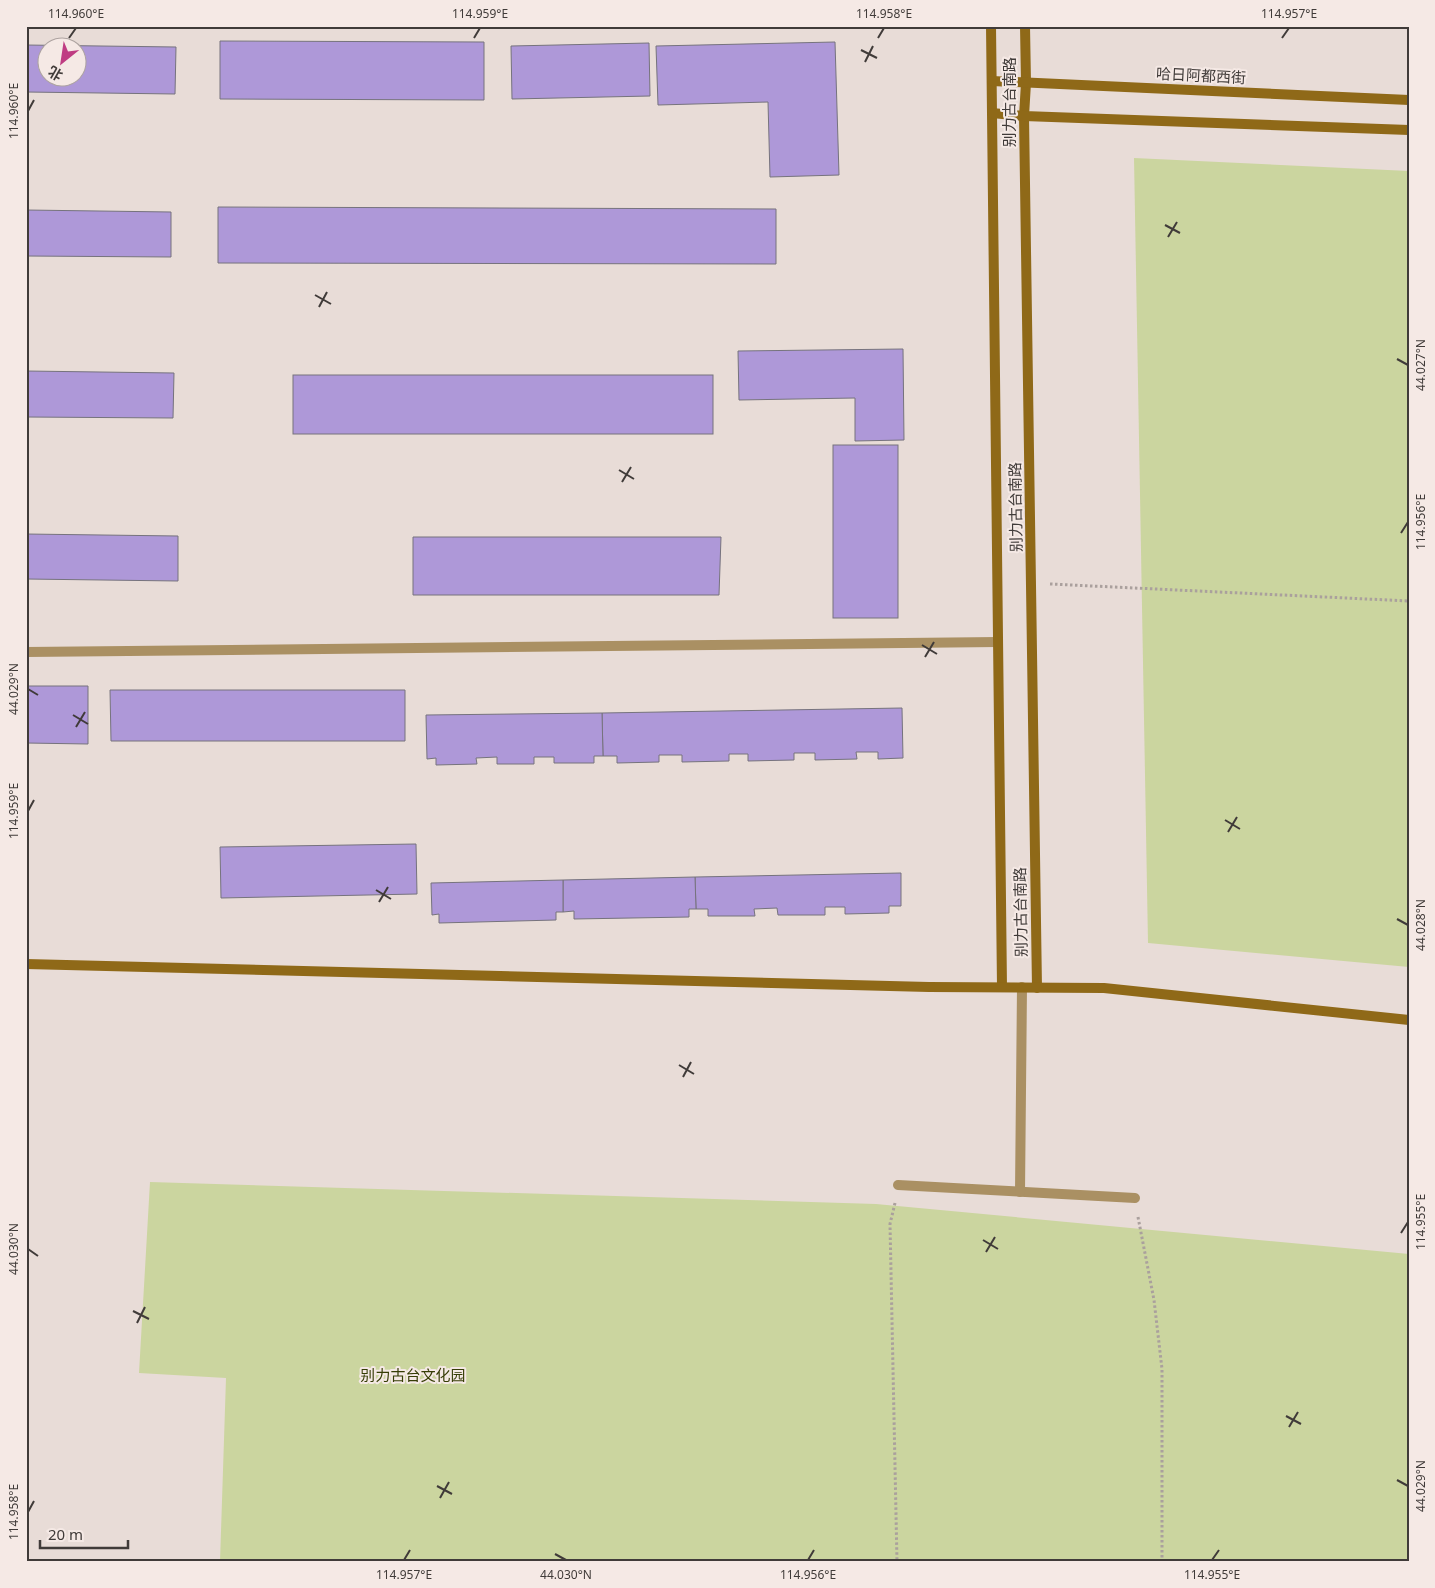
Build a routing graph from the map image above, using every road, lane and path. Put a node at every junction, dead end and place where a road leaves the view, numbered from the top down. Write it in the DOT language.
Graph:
graph roads {
  1 [pos="991,26"];
  2 [pos="1025,26"];
  3 [pos="992,81"];
  4 [pos="1026,83"];
  5 [pos="1409,100"];
  6 [pos="992,114"];
  7 [pos="1024,116"];
  8 [pos="1409,130"];
  9 [pos="1032,583"];
  10 [pos="1409,601"];
  11 [pos="998,642"];
  12 [pos="26,652"];
  13 [pos="26,964"];
  14 [pos="1002,987"];
  15 [pos="1022,987"];
  16 [pos="1037,988"];
  17 [pos="1409,1020"];
  18 [pos="898,1185"];
  19 [pos="1020,1192"];
  20 [pos="1135,1198"];
  21 [pos="897,1562"];
  22 [pos="1162,1562"];
  1 -- 3 [label="street, 别力古台南路"];
  2 -- 4 [label="street, 别力古台南路"];
  3 -- 4 [label="street, 哈日阿都西街"];
  3 -- 6 [label="street, 别力古台南路"];
  4 -- 5 [label="street, 哈日阿都西街"];
  4 -- 7 [label="street, 别力古台南路"];
  6 -- 7 [label="street"];
  6 -- 11 [label="street, 别力古台南路"];
  7 -- 8 [label="street"];
  7 -- 9 [label="street, 别力古台南路"];
  9 -- 10 [label="path"];
  9 -- 16 [label="street, 别力古台南路"];
  11 -- 12 [label="street"];
  11 -- 14 [label="street, 别力古台南路"];
  13 -- 14 [label="street"];
  14 -- 15 [label="street"];
  15 -- 16 [label="street"];
  15 -- 19 [label="street"];
  16 -- 17 [label="street"];
  18 -- 19 [label="street"];
  18 -- 21 [label="path"];
  19 -- 20 [label="street"];
  20 -- 22 [label="path"];
}
